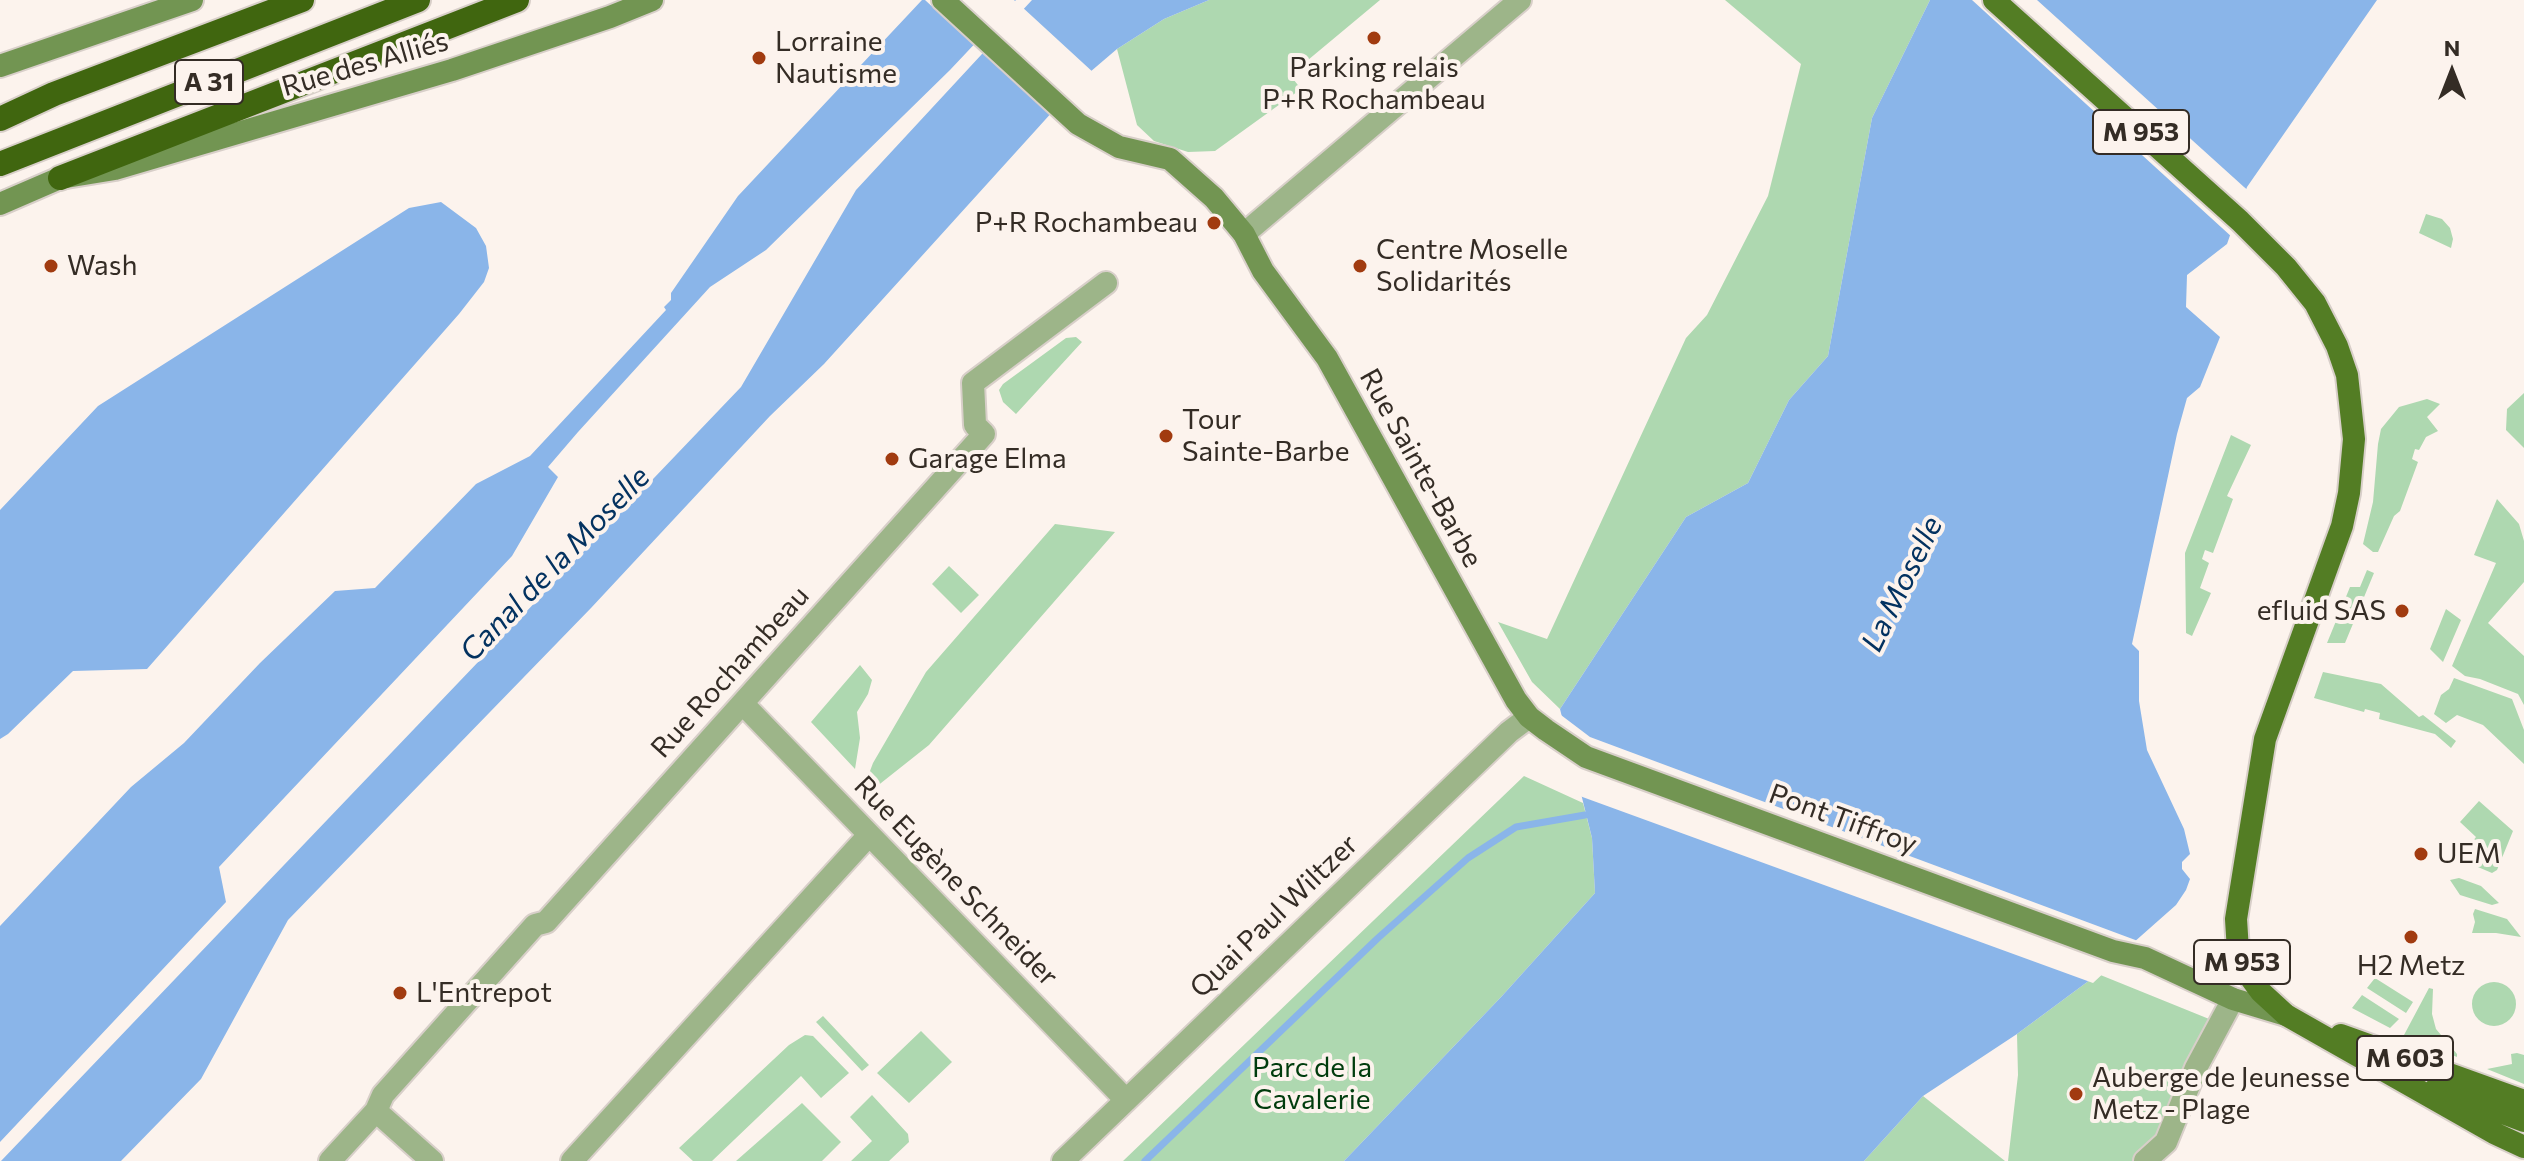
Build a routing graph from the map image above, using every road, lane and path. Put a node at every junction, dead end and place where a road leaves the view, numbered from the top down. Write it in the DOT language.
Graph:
graph roads {
  1 [pos="192,0"];
  2 [pos="302,0"];
  3 [pos="418,0"];
  4 [pos="517,0"];
  5 [pos="652,0"];
  6 [pos="943,0"];
  7 [pos="1520,0"];
  8 [pos="1994,0"];
  9 [pos="0,66"];
  10 [pos="0,119"];
  11 [pos="0,164"];
  12 [pos="60,178"];
  13 [pos="0,204"];
  14 [pos="1244,234"];
  15 [pos="1106,283"];
  16 [pos="743,704"];
  17 [pos="1537,724"];
  18 [pos="869,835"];
  19 [pos="2233,999"];
  20 [pos="2286,1015"];
  21 [pos="2375,1067"];
  22 [pos="1126,1100"];
  23 [pos="2524,1101"];
  24 [pos="376,1111"];
  25 [pos="2524,1121"];
  26 [pos="2524,1147"];
  27 [pos="330,1161"];
  28 [pos="432,1161"];
  29 [pos="572,1161"];
  30 [pos="1063,1161"];
  31 [pos="2145,1161"];
  1 -- 9 [label="main road"];
  2 -- 10 [label="highway, A 31"];
  3 -- 11 [label="highway, A 31"];
  4 -- 12 [label="highway"];
  5 -- 12 [label="main road, Rue des Alliés"];
  6 -- 14 [label="main road, Rue Sainte-Barbe / M 603"];
  7 -- 14 [label="street"];
  8 -- 20 [label="main road, M 953"];
  12 -- 13 [label="main road, Rue des Alliés"];
  14 -- 17 [label="main road, Rue Sainte-Barbe / M 603"];
  15 -- 16 [label="street, Rue Rochambeau"];
  16 -- 18 [label="street, Rue Eugène Schneider"];
  16 -- 24 [label="street, Rue Rochambeau"];
  17 -- 19 [label="main road, Pont Tiffroy / M 603"];
  17 -- 22 [label="street, Quai Paul Wiltzer"];
  18 -- 22 [label="street, Rue Eugène Schneider"];
  18 -- 29 [label="street"];
  19 -- 20 [label="main road, M 603"];
  19 -- 31 [label="street"];
  20 -- 21 [label="main road, M 603"];
  20 -- 23 [label="main road, M 603"];
  21 -- 25 [label="main road, M 603"];
  21 -- 26 [label="main road, M 603"];
  22 -- 30 [label="street, Quai Paul Wiltzer"];
  24 -- 27 [label="street, Rue Rochambeau"];
  24 -- 28 [label="street"];
}
